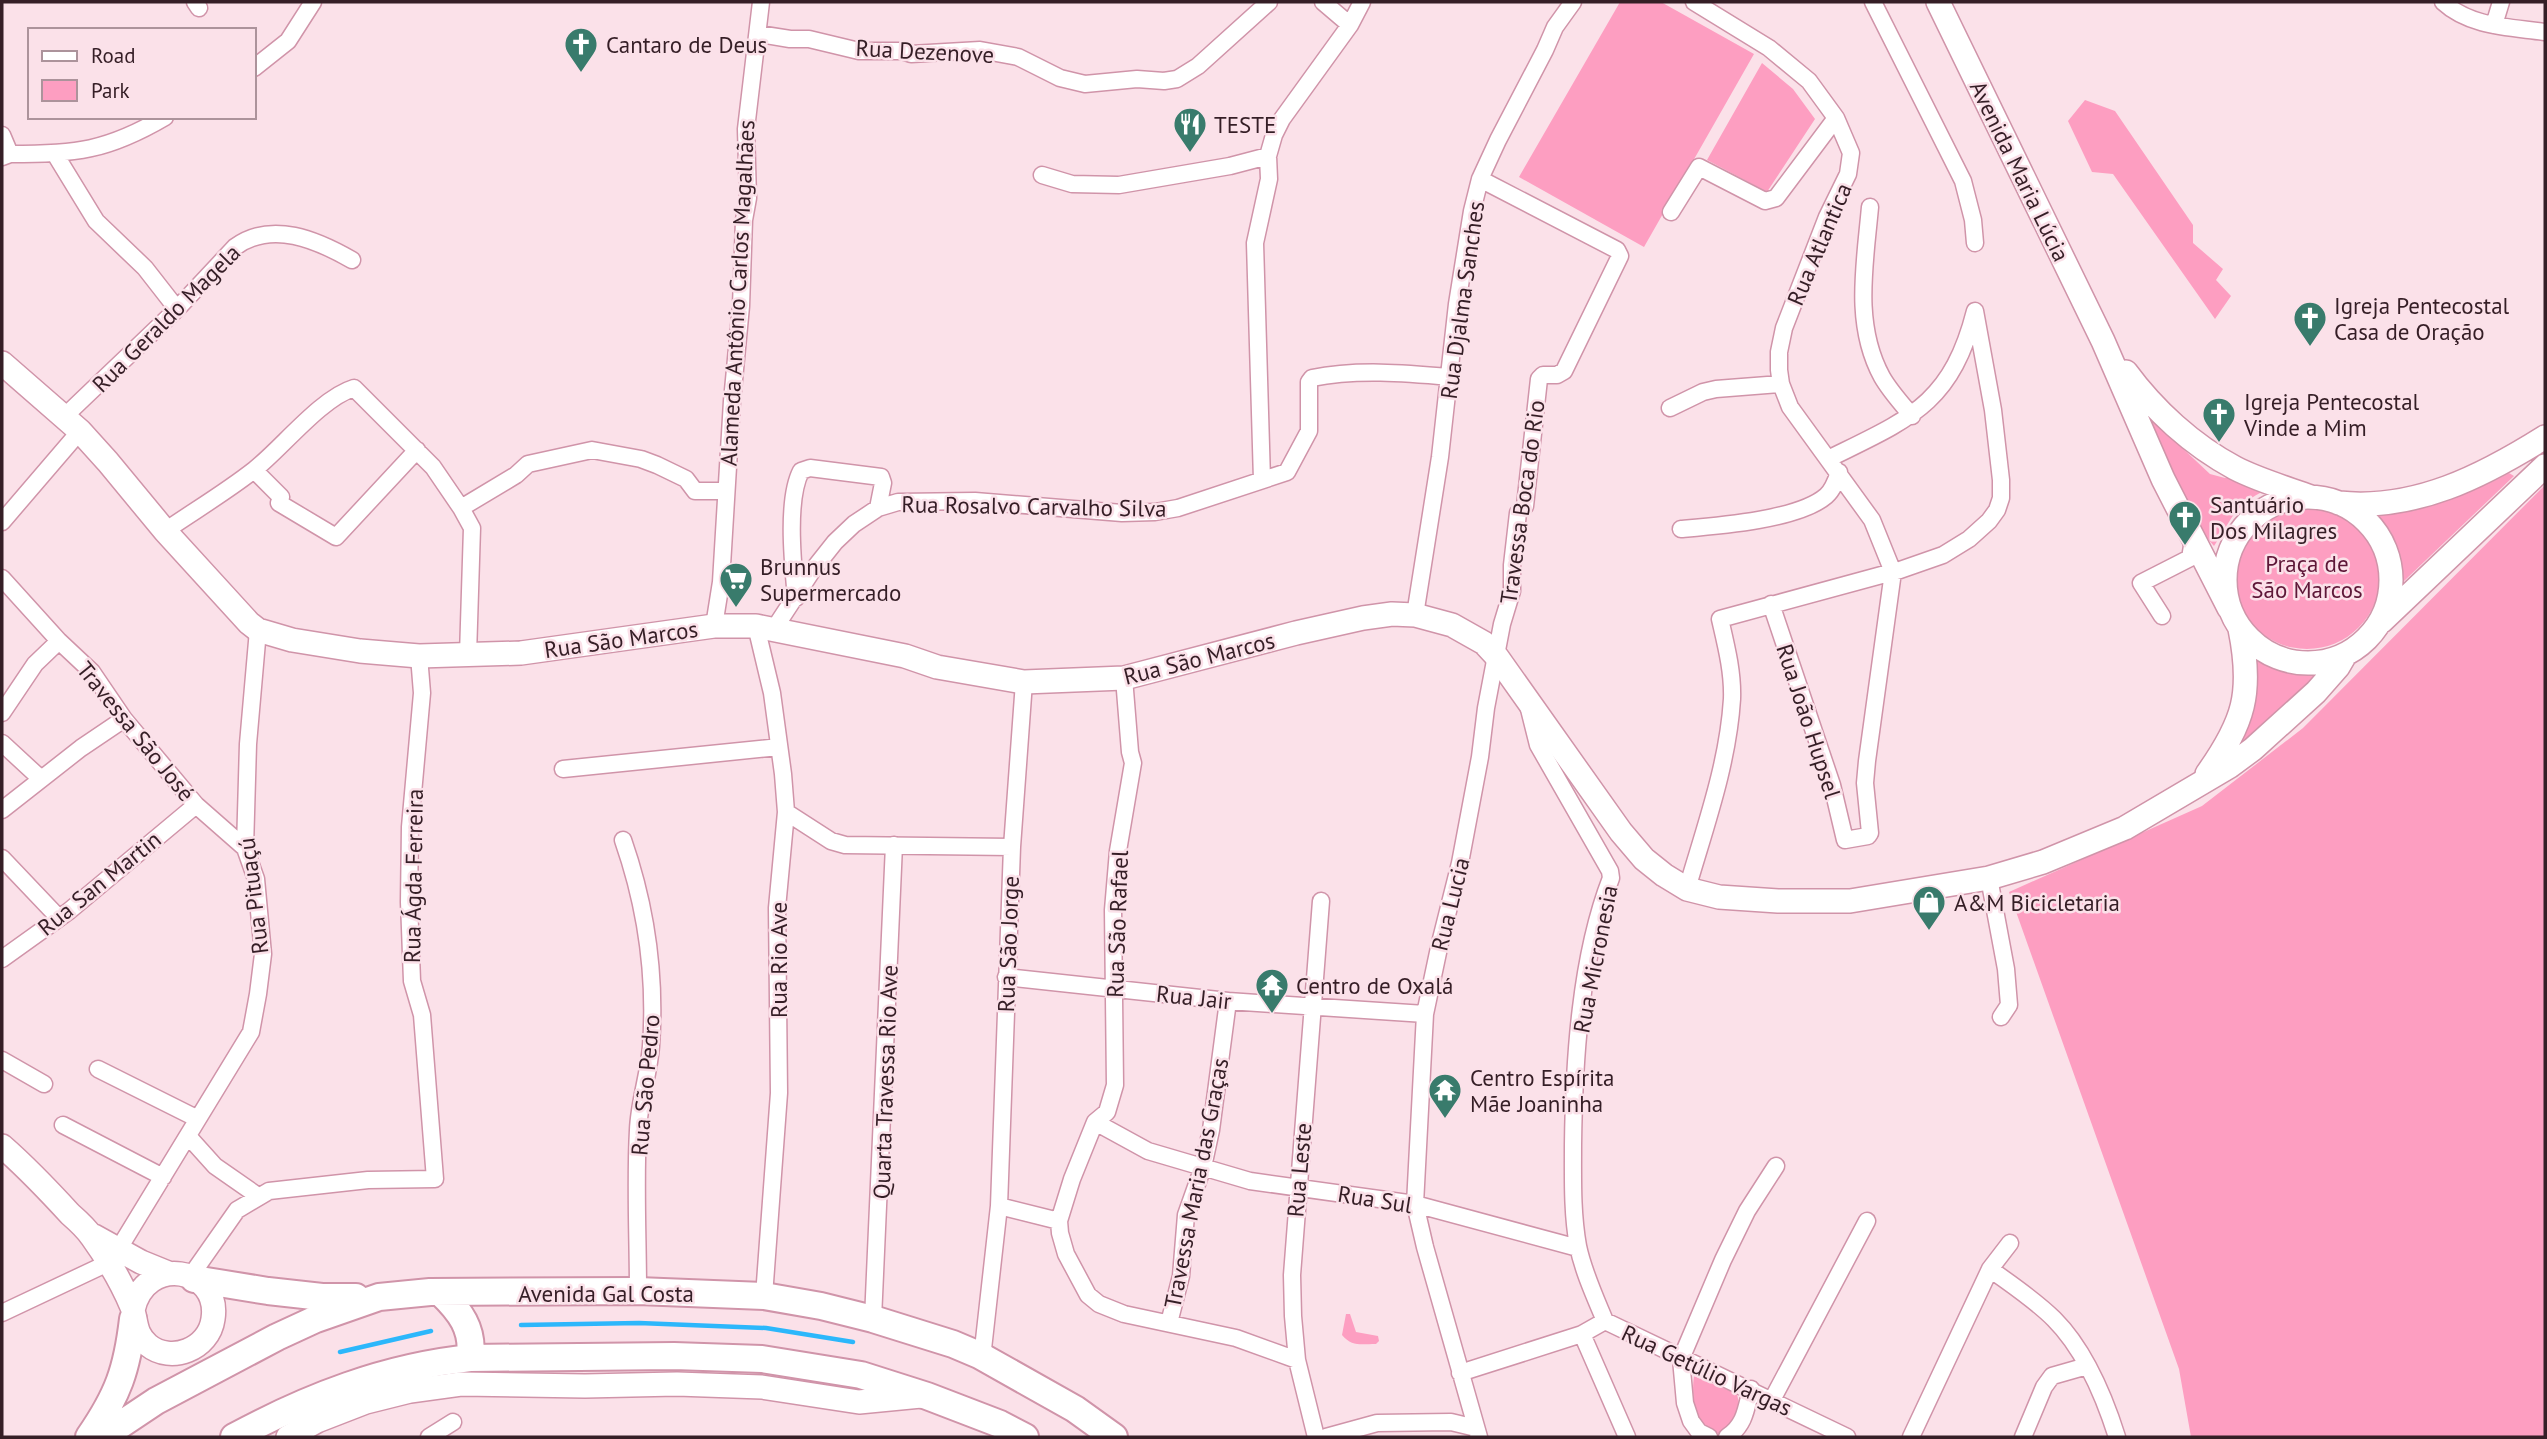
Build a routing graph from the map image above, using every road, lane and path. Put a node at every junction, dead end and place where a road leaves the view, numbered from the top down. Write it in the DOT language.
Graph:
graph roads {
  1 [pos="313,2"];
  2 [pos="761,2"];
  3 [pos="1269,2"];
  4 [pos="1323,2"];
  5 [pos="1362,2"];
  6 [pos="1694,2"];
  7 [pos="1873,2"];
  8 [pos="1938,2"];
  9 [pos="2443,2"];
  10 [pos="2501,2"];
  11 [pos="1571,3"];
  12 [pos="1350,25"];
  13 [pos="2494,25"];
  14 [pos="2545,32"];
  15 [pos="759,34"];
  16 [pos="256,66"];
  17 [pos="1836,118"];
  18 [pos="162,119"];
  19 [pos="2,135"];
  20 [pos="55,154"];
  21 [pos="6,155"];
  22 [pos="1268,156"];
  23 [pos="1042,175"];
  24 [pos="1480,179"];
  25 [pos="1870,207"];
  26 [pos="1671,212"];
  27 [pos="1975,243"];
  28 [pos="352,260"];
  29 [pos="177,309"];
  30 [pos="2103,341"];
  31 [pos="2,363"];
  32 [pos="1450,377"];
  33 [pos="1781,384"];
  34 [pos="1670,408"];
  35 [pos="1912,416"];
  36 [pos="73,424"];
  37 [pos="2545,437"];
  38 [pos="417,450"];
  39 [pos="1833,466"];
  40 [pos="2545,466"];
  41 [pos="254,470"];
  42 [pos="1262,480"];
  43 [pos="725,491"];
  44 [pos="2313,498"];
  45 [pos="2337,503"];
  46 [pos="461,508"];
  47 [pos="878,508"];
  48 [pos="2,522"];
  49 [pos="1681,529"];
  50 [pos="165,531"];
  51 [pos="2193,540"];
  52 [pos="1893,572"];
  53 [pos="2,578"];
  54 [pos="796,598"];
  55 [pos="1771,604"];
  56 [pos="2229,608"];
  57 [pos="1415,615"];
  58 [pos="2162,616"];
  59 [pos="714,626"];
  60 [pos="2378,626"];
  61 [pos="765,627"];
  62 [pos="2240,629"];
  63 [pos="258,630"];
  64 [pos="59,641"];
  65 [pos="468,655"];
  66 [pos="2345,655"];
  67 [pos="419,656"];
  68 [pos="1497,657"];
  69 [pos="1124,678"];
  70 [pos="1024,682"];
  71 [pos="1526,696"];
  72 [pos="2,713"];
  73 [pos="124,719"];
  74 [pos="2,743"];
  75 [pos="779,747"];
  76 [pos="563,769"];
  77 [pos="40,778"];
  78 [pos="2201,783"];
  79 [pos="196,805"];
  80 [pos="2,810"];
  81 [pos="786,812"];
  82 [pos="623,840"];
  83 [pos="894,845"];
  84 [pos="1012,846"];
  85 [pos="245,849"];
  86 [pos="2,858"];
  87 [pos="1989,878"];
  88 [pos="1686,888"];
  89 [pos="1321,901"];
  90 [pos="60,918"];
  91 [pos="2,959"];
  92 [pos="1006,977"];
  93 [pos="1115,988"];
  94 [pos="1228,1001"];
  95 [pos="1312,1006"];
  96 [pos="1425,1014"];
  97 [pos="2001,1017"];
  98 [pos="2,1060"];
  99 [pos="98,1069"];
  100 [pos="44,1084"];
  101 [pos="198,1119"];
  102 [pos="1095,1122"];
  103 [pos="63,1125"];
  104 [pos="188,1136"];
  105 [pos="5,1156"];
  106 [pos="1776,1166"];
  107 [pos="1203,1167"];
  108 [pos="163,1177"];
  109 [pos="1299,1187"];
  110 [pos="258,1196"];
  111 [pos="1415,1204"];
  112 [pos="999,1206"];
  113 [pos="1059,1221"];
  114 [pos="1867,1221"];
  115 [pos="2010,1243"];
  116 [pos="1578,1248"];
  117 [pos="113,1256"];
  118 [pos="1990,1269"];
  119 [pos="188,1278"];
  120 [pos="638,1291"];
  121 [pos="440,1292"];
  122 [pos="764,1296"];
  123 [pos="379,1297"];
  124 [pos="2,1313"];
  125 [pos="133,1314"];
  126 [pos="873,1319"];
  127 [pos="1605,1321"];
  128 [pos="1169,1323"];
  129 [pos="1582,1334"];
  130 [pos="470,1358"];
  131 [pos="1681,1359"];
  132 [pos="987,1360"];
  133 [pos="1297,1360"];
  134 [pos="2087,1366"];
  135 [pos="1460,1373"];
  136 [pos="442,1386"];
  137 [pos="1751,1389"];
  138 [pos="927,1396"];
  139 [pos="1772,1400"];
  140 [pos="453,1422"];
  141 [pos="1477,1433"];
  142 [pos="89,1437"];
  143 [pos="102,1437"];
  144 [pos="234,1437"];
  145 [pos="288,1437"];
  146 [pos="429,1437"];
  147 [pos="1025,1437"];
  148 [pos="1114,1437"];
  149 [pos="1316,1437"];
  150 [pos="1326,1437"];
  151 [pos="1627,1437"];
  152 [pos="1709,1437"];
  153 [pos="1727,1437"];
  154 [pos="1847,1437"];
  155 [pos="1911,1437"];
  156 [pos="2023,1437"];
  157 [pos="2117,1437"];
  1 -- 16 [label="street"];
  2 -- 15 [label="street, Alameda Antônio Carlos Magalhães"];
  3 -- 15 [label="street, Rua Dezenove"];
  4 -- 12 [label="street"];
  5 -- 12 [label="street"];
  6 -- 17 [label="street, Rua Atlantica"];
  7 -- 27 [label="street"];
  8 -- 30 [label="main road, Avenida Maria Lúcia"];
  9 -- 13 [label="street"];
  10 -- 13 [label="street"];
  11 -- 24 [label="street, Rua Djalma Sanches"];
  12 -- 22 [label="street"];
  13 -- 14 [label="street"];
  15 -- 43 [label="street, Alameda Antônio Carlos Magalhães"];
  17 -- 26 [label="street"];
  17 -- 33 [label="street, Rua Atlantica"];
  18 -- 20 [label="street"];
  19 -- 21 [label="street"];
  20 -- 21 [label="street"];
  20 -- 29 [label="street"];
  22 -- 23 [label="street"];
  22 -- 42 [label="street"];
  24 -- 32 [label="street, Rua Djalma Sanches"];
  24 -- 68 [label="street, Travessa Boca do Rio"];
  25 -- 35 [label="street"];
  28 -- 29 [label="street, Rua Geraldo Magela"];
  29 -- 36 [label="street, Rua Geraldo Magela"];
  30 -- 44 [label="main road, Avenida Maria Lúcia"];
  30 -- 51 [label="main road, Avenida Maria Lúcia"];
  31 -- 36 [label="main road"];
  32 -- 42 [label="street, Rua Rosalvo Carvalho Silva"];
  32 -- 57 [label="street, Rua Djalma Sanches"];
  33 -- 34 [label="street"];
  33 -- 39 [label="street, Rua Atlantica"];
  35 -- 39 [label="street"];
  35 -- 52 [label="street"];
  36 -- 48 [label="street, Rua Geraldo Magela"];
  36 -- 50 [label="main road"];
  37 -- 45 [label="main road"];
  38 -- 41 [label="street"];
  38 -- 41 [label="street"];
  38 -- 46 [label="street"];
  39 -- 49 [label="street"];
  39 -- 52 [label="street, Rua Atlantica"];
  40 -- 60 [label="main road"];
  41 -- 50 [label="street"];
  42 -- 47 [label="street, Rua Rosalvo Carvalho Silva"];
  43 -- 46 [label="street"];
  43 -- 59 [label="street, Alameda Antônio Carlos Magalhães"];
  44 -- 45 [label="main road"];
  44 -- 56 [label="main road"];
  45 -- 60 [label="main road"];
  46 -- 65 [label="street"];
  47 -- 54 [label="street, Rua Rosalvo Carvalho Silva"];
  47 -- 54 [label="street"];
  50 -- 63 [label="main road"];
  51 -- 56 [label="main road, Avenida Maria Lúcia"];
  51 -- 58 [label="street"];
  52 -- 55 [label="street"];
  52 -- 55 [label="street, Rua João Hupsel"];
  53 -- 64 [label="street, Travessa São José"];
  54 -- 61 [label="street, Rua Rosalvo Carvalho Silva"];
  55 -- 88 [label="street"];
  56 -- 62 [label="main road"];
  57 -- 68 [label="main road, Rua São Marcos"];
  57 -- 69 [label="main road, Rua São Marcos"];
  59 -- 61 [label="main road, Rua São Marcos"];
  59 -- 65 [label="main road, Rua São Marcos"];
  60 -- 66 [label="main road"];
  61 -- 70 [label="main road, Rua São Marcos"];
  61 -- 75 [label="street, Rua Rio Ave"];
  62 -- 66 [label="main road"];
  62 -- 78 [label="main road, Rua São Marcos"];
  63 -- 67 [label="main road, Rua São Marcos"];
  63 -- 85 [label="street, Rua Pituaçú"];
  64 -- 72 [label="street"];
  64 -- 73 [label="street, Travessa São José"];
  65 -- 67 [label="main road, Rua São Marcos"];
  66 -- 78 [label="main road, Rua São Marcos"];
  67 -- 110 [label="street, Rua Ágda Ferreira"];
  68 -- 71 [label="main road, Rua São Marcos"];
  68 -- 96 [label="street, Rua Lucia"];
  69 -- 70 [label="main road, Rua São Marcos"];
  69 -- 93 [label="street, Rua São Rafael"];
  70 -- 84 [label="street, Rua São Jorge"];
  71 -- 88 [label="main road, Rua São Marcos"];
  71 -- 116 [label="street, Rua Micronesia"];
  73 -- 77 [label="street"];
  73 -- 79 [label="street, Travessa São José"];
  74 -- 77 [label="street"];
  75 -- 76 [label="street"];
  75 -- 81 [label="street, Rua Rio Ave"];
  77 -- 80 [label="street"];
  78 -- 87 [label="main road, Rua São Marcos"];
  79 -- 85 [label="street, Travessa São José"];
  79 -- 90 [label="street, Rua San Martin"];
  81 -- 83 [label="street"];
  81 -- 122 [label="street, Rua Rio Ave"];
  82 -- 120 [label="street, Rua São Pedro"];
  83 -- 84 [label="street"];
  83 -- 126 [label="street, Quarta Travessa Rio Ave"];
  84 -- 92 [label="street, Rua São Jorge"];
  85 -- 101 [label="street, Rua Pituaçú"];
  86 -- 90 [label="street"];
  87 -- 88 [label="main road, Rua São Marcos"];
  87 -- 97 [label="street"];
  89 -- 95 [label="street, Rua Leste"];
  90 -- 91 [label="street, Rua San Martin"];
  92 -- 93 [label="street, Rua Jair"];
  92 -- 112 [label="street, Rua São Jorge"];
  93 -- 94 [label="street, Rua Jair"];
  93 -- 102 [label="street, Rua São Rafael"];
  94 -- 95 [label="street, Rua Jair"];
  94 -- 107 [label="street, Travessa Maria das Graças"];
  95 -- 96 [label="street, Rua Jair"];
  95 -- 109 [label="street, Rua Leste"];
  96 -- 111 [label="street, Rua Lucia"];
  98 -- 100 [label="street"];
  99 -- 101 [label="street"];
  101 -- 104 [label="street, Rua Pituaçú"];
  102 -- 107 [label="street, Rua Sul"];
  102 -- 113 [label="street, Rua São Rafael"];
  103 -- 108 [label="street"];
  104 -- 108 [label="street, Rua Pituaçú"];
  104 -- 110 [label="street"];
  105 -- 117 [label="main road"];
  106 -- 131 [label="street"];
  107 -- 109 [label="street, Rua Sul"];
  107 -- 128 [label="street, Travessa Maria das Graças"];
  108 -- 117 [label="street, Rua Pituaçú"];
  109 -- 111 [label="street, Rua Sul"];
  109 -- 133 [label="street, Rua Leste"];
  110 -- 119 [label="street"];
  111 -- 116 [label="street, Rua Sul"];
  111 -- 135 [label="street, Rua Lucia"];
  112 -- 113 [label="street"];
  112 -- 132 [label="street, Rua São Jorge"];
  113 -- 128 [label="street"];
  114 -- 139 [label="street"];
  115 -- 118 [label="street"];
  116 -- 127 [label="street, Rua Micronesia"];
  117 -- 119 [label="main road"];
  117 -- 124 [label="street"];
  117 -- 125 [label="main road"];
  118 -- 134 [label="street"];
  118 -- 155 [label="street"];
  119 -- 123 [label="main road"];
  119 -- 125 [label="main road"];
  119 -- 125 [label="main road"];
  120 -- 121 [label="main road, Avenida Gal Costa"];
  120 -- 122 [label="main road, Avenida Gal Costa"];
  121 -- 123 [label="main road, Avenida Gal Costa"];
  121 -- 130 [label="main road"];
  122 -- 126 [label="main road, Avenida Gal Costa"];
  123 -- 143 [label="main road, Avenida Gal Costa"];
  125 -- 142 [label="main road"];
  126 -- 132 [label="main road, Avenida Gal Costa"];
  127 -- 129 [label="street"];
  127 -- 131 [label="street, Rua Getúlio Vargas"];
  128 -- 133 [label="street"];
  129 -- 135 [label="street"];
  129 -- 151 [label="street"];
  130 -- 136 [label="main road"];
  130 -- 138 [label="main road"];
  130 -- 144 [label="main road"];
  131 -- 137 [label="street, Rua Getúlio Vargas"];
  131 -- 152 [label="street"];
  132 -- 148 [label="main road, Avenida Gal Costa"];
  133 -- 149 [label="street, Rua Leste"];
  134 -- 156 [label="street"];
  134 -- 157 [label="street"];
  135 -- 141 [label="street, Rua Lucia"];
  136 -- 138 [label="main road"];
  136 -- 145 [label="main road"];
  137 -- 139 [label="street, Rua Getúlio Vargas"];
  137 -- 153 [label="street"];
  138 -- 147 [label="main road"];
  139 -- 154 [label="street, Rua Getúlio Vargas"];
  140 -- 146 [label="street"];
  141 -- 150 [label="street"];
}
